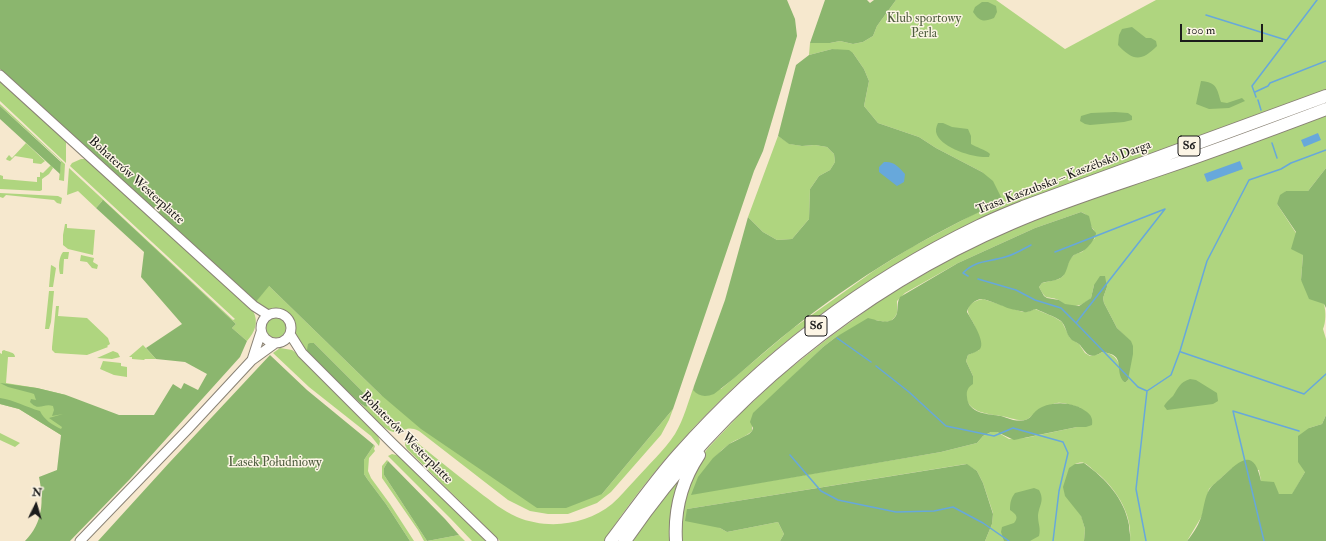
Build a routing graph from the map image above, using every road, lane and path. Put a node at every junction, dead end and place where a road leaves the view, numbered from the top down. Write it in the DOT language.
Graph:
graph roads {
  1 [pos="0,75"];
  2 [pos="1326,96"];
  3 [pos="1326,109"];
  4 [pos="265,317"];
  5 [pos="261,332"];
  6 [pos="290,334"];
  7 [pos="278,343"];
  8 [pos="302,353"];
  9 [pos="252,360"];
  10 [pos="732,413"];
  11 [pos="80,541"];
  12 [pos="493,541"];
  13 [pos="611,541"];
  14 [pos="624,541"];
  15 [pos="676,541"];
  1 -- 4 [label="main road, Bohaterów Westerplatte"];
  2 -- 13 [label="highway, Trasa Kaszubska – Kaszëbskô Darga / S6"];
  3 -- 10 [label="highway, Trasa Kaszubska – Kaszëbskô Darga / S6"];
  4 -- 5 [label="main road"];
  4 -- 6 [label="main road"];
  5 -- 7 [label="main road"];
  5 -- 9 [label="main road"];
  6 -- 7 [label="main road"];
  6 -- 8 [label="main road, Bohaterów Westerplatte"];
  7 -- 8 [label="main road, Bohaterów Westerplatte"];
  7 -- 9 [label="main road"];
  8 -- 12 [label="main road, Bohaterów Westerplatte"];
  9 -- 11 [label="main road"];
  10 -- 14 [label="highway, Trasa Kaszubska – Kaszëbskô Darga / S6"];
  10 -- 15 [label="highway"];
}
